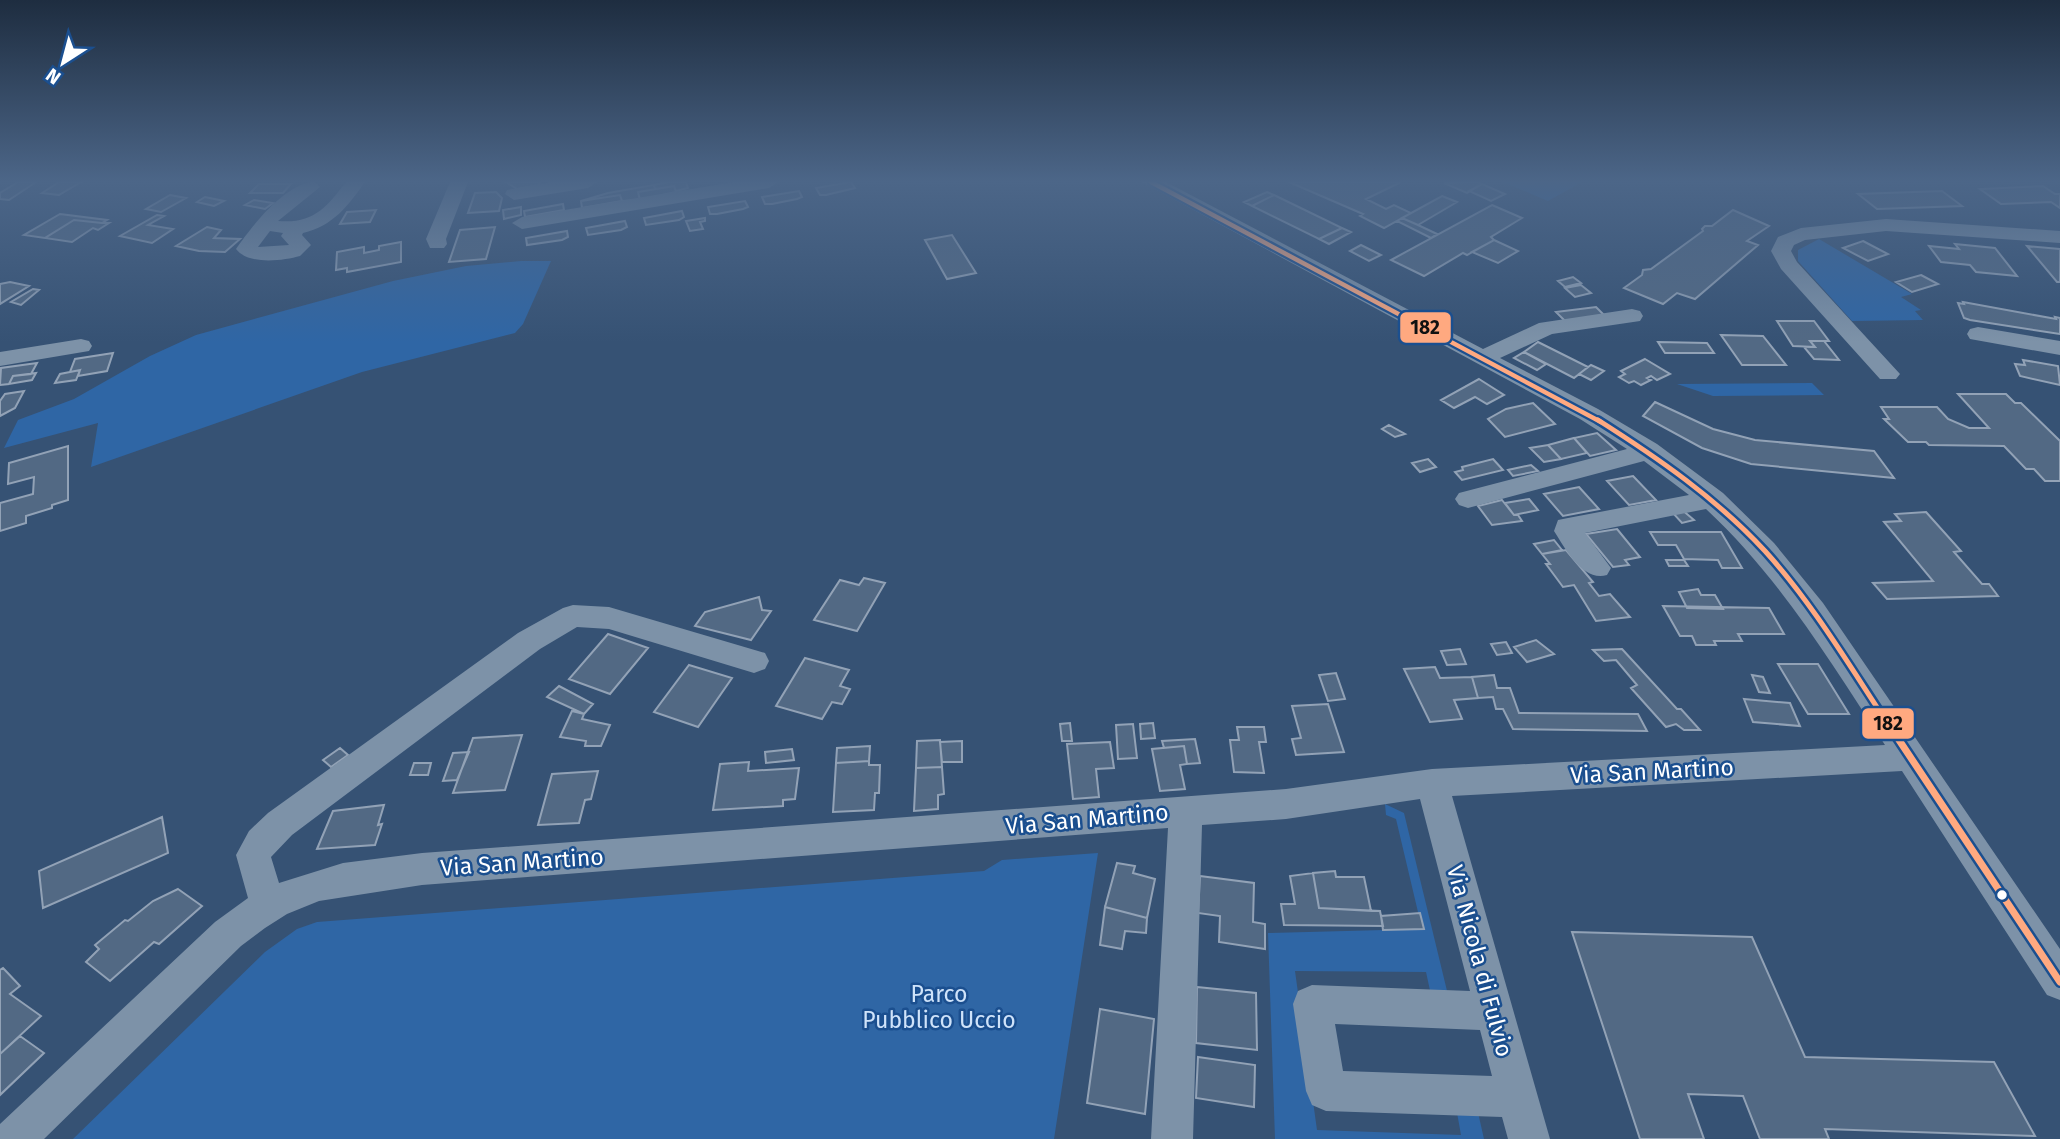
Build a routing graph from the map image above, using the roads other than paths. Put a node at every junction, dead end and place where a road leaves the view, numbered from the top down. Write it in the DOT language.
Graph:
graph roads {
  1 [pos="257,235"];
  2 [pos="283,235"];
  3 [pos="438,235"];
  4 [pos="1252,235"];
  5 [pos="1798,235"];
  6 [pos="2033,235"];
  7 [pos="2060,237"];
  8 [pos="437,244"];
  9 [pos="1632,316"];
  10 [pos="1978,334"];
  11 [pos="81,346"];
  12 [pos="2060,348"];
  13 [pos="1483,357"];
  14 [pos="0,359"];
  15 [pos="1888,374"];
  16 [pos="1648,450"];
  17 [pos="1468,499"];
  18 [pos="1714,499"];
  19 [pos="1597,568"];
  20 [pos="754,661"];
  21 [pos="1911,757"];
  22 [pos="1432,783"];
  23 [pos="1186,811"];
  24 [pos="268,904"];
  25 [pos="2060,982"];
  26 [pos="1495,1011"];
  27 [pos="1517,1097"];
  28 [pos="14,1139"];
  29 [pos="1172,1139"];
  30 [pos="1529,1139"];
  1 -- 2 [label="street"];
  3 -- 8 [label="street"];
  4 -- 13 [label="street"];
  5 -- 15 [label="street"];
  6 -- 7 [label="street"];
  9 -- 13 [label="street"];
  10 -- 12 [label="street"];
  11 -- 14 [label="street"];
  13 -- 16 [label="street"];
  16 -- 17 [label="street"];
  16 -- 18 [label="street"];
  18 -- 19 [label="street"];
  18 -- 21 [label="street"];
  20 -- 24 [label="street"];
  21 -- 22 [label="street, Via San Martino"];
  21 -- 25 [label="street"];
  22 -- 23 [label="street, Via San Martino"];
  22 -- 26 [label="street, Via Nicola di Fulvio"];
  23 -- 24 [label="street, Via San Martino"];
  23 -- 29 [label="street"];
  24 -- 28 [label="street, Via San Martino"];
  26 -- 27 [label="street, Via Nicola di Fulvio"];
  26 -- 27 [label="street"];
  27 -- 30 [label="street, Via Nicola di Fulvio"];
}
